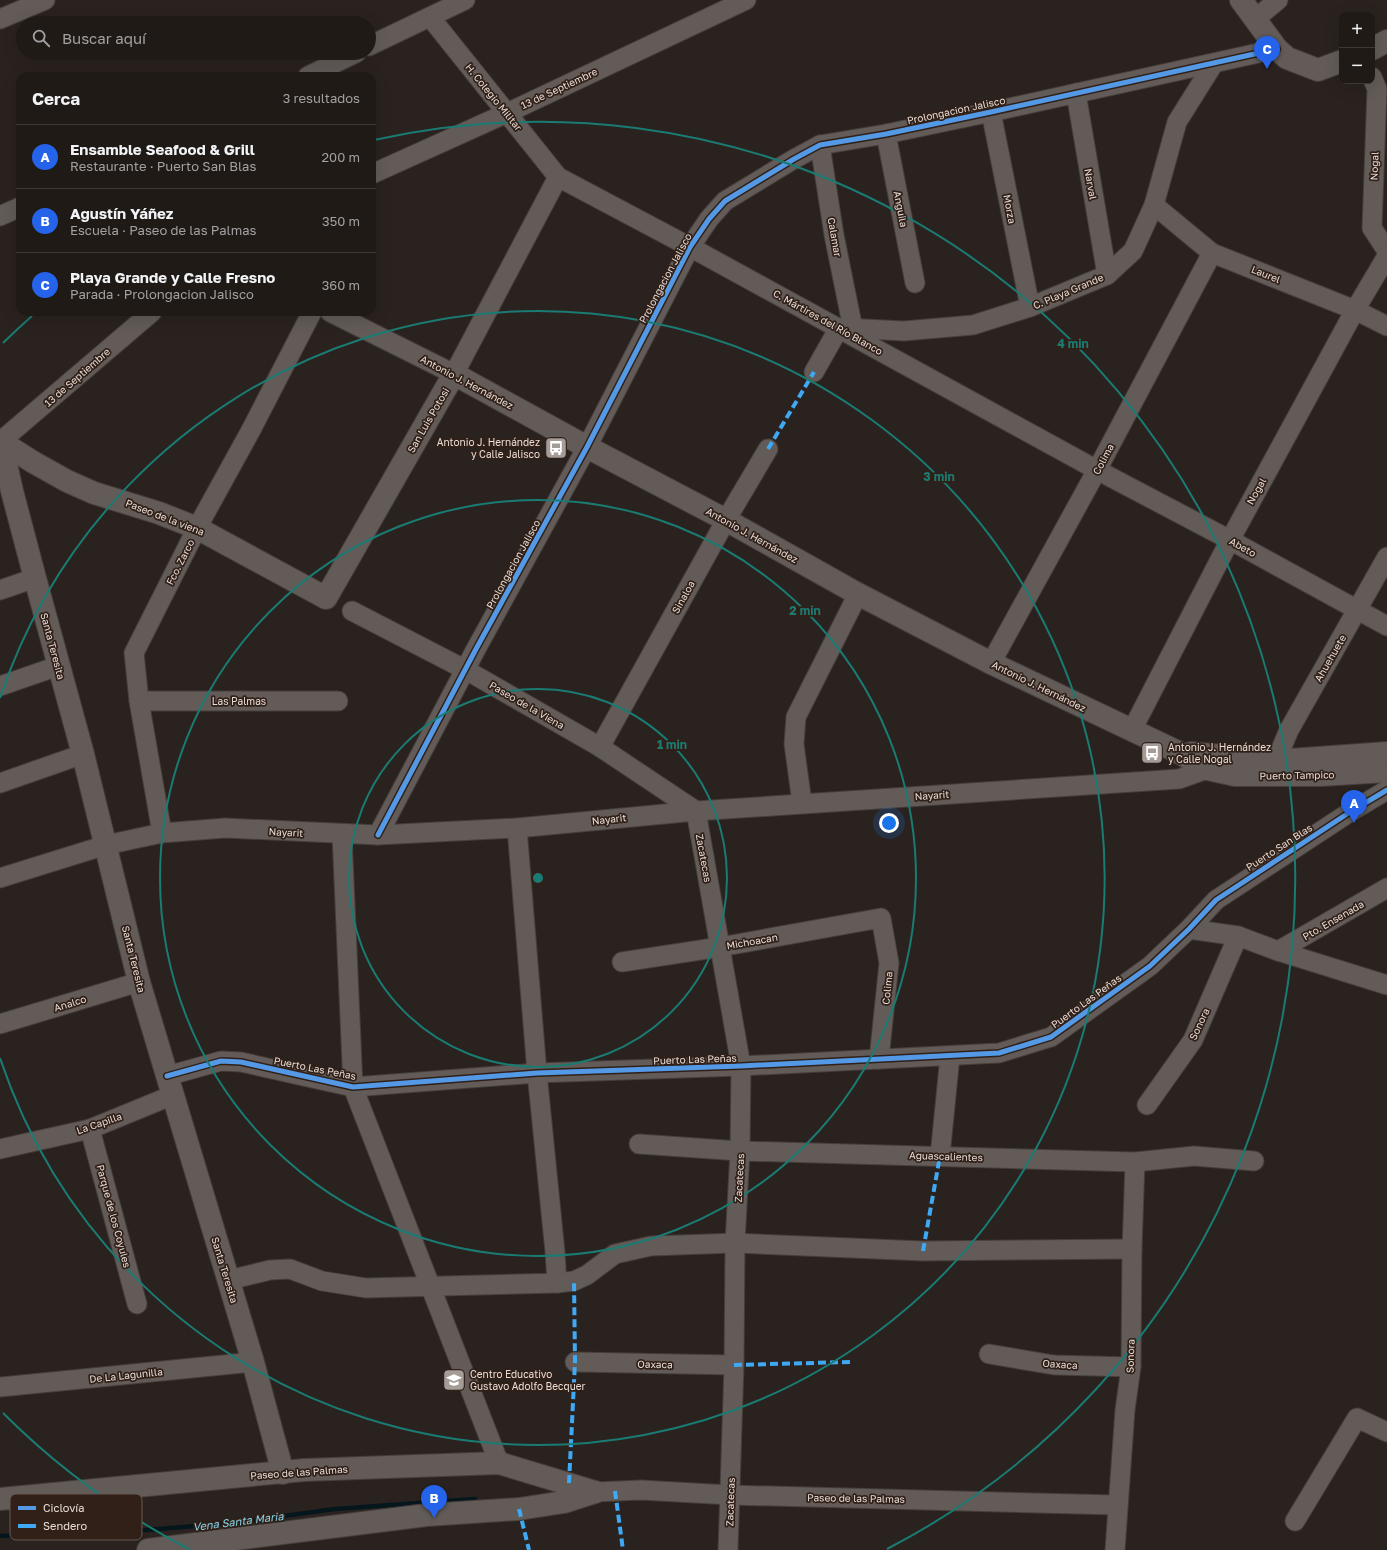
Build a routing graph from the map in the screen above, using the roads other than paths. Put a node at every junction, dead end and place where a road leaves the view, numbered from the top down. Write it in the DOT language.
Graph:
graph roads {
  1 [pos="45,0"];
  2 [pos="465,0"];
  3 [pos="746,0"];
  4 [pos="1241,0"];
  5 [pos="1278,0"];
  6 [pos="430,17"];
  7 [pos="0,19"];
  8 [pos="1255,19"];
  9 [pos="1387,41"];
  10 [pos="376,43"];
  11 [pos="1277,48"];
  12 [pos="1374,48"];
  13 [pos="341,60"];
  14 [pos="1339,62"];
  15 [pos="1214,63"];
  16 [pos="316,72"];
  17 [pos="1375,84"];
  18 [pos="1076,93"];
  19 [pos="991,112"];
  20 [pos="507,113"];
  21 [pos="886,134"];
  22 [pos="820,145"];
  23 [pos="376,172"];
  24 [pos="558,177"];
  25 [pos="1154,206"];
  26 [pos="16,209"];
  27 [pos="0,216"];
  28 [pos="690,247"];
  29 [pos="1387,251"];
  30 [pos="1212,253"];
  31 [pos="1387,256"];
  32 [pos="1107,275"];
  33 [pos="915,284"];
  34 [pos="1030,307"];
  35 [pos="1355,310"];
  36 [pos="147,316"];
  37 [pos="310,316"];
  38 [pos="338,316"];
  39 [pos="1387,326"];
  40 [pos="846,328"];
  41 [pos="814,372"];
  42 [pos="454,374"];
  43 [pos="1,441"];
  44 [pos="587,447"];
  45 [pos="768,449"];
  46 [pos="1097,470"];
  47 [pos="6,493"];
  48 [pos="726,520"];
  49 [pos="197,528"];
  50 [pos="1230,540"];
  51 [pos="1387,557"];
  52 [pos="35,578"];
  53 [pos="0,590"];
  54 [pos="858,594"];
  55 [pos="326,598"];
  56 [pos="1358,610"];
  57 [pos="352,611"];
  58 [pos="1387,626"];
  59 [pos="991,663"];
  60 [pos="58,666"];
  61 [pos="466,670"];
  62 [pos="0,686"];
  63 [pos="139,701"];
  64 [pos="338,701"];
  65 [pos="1132,730"];
  66 [pos="600,746"];
  67 [pos="1387,753"];
  68 [pos="83,754"];
  69 [pos="1276,761"];
  70 [pos="1210,763"];
  71 [pos="1387,770"];
  72 [pos="0,783"];
  73 [pos="1387,790"];
  74 [pos="802,804"];
  75 [pos="696,811"];
  76 [pos="517,828"];
  77 [pos="162,833"];
  78 [pos="342,835"];
  79 [pos="378,835"];
  80 [pos="106,846"];
  81 [pos="0,878"];
  82 [pos="1387,888"];
  83 [pos="881,918"];
  84 [pos="1189,929"];
  85 [pos="1238,936"];
  86 [pos="720,947"];
  87 [pos="1278,951"];
  88 [pos="622,962"];
  89 [pos="139,982"];
  90 [pos="1387,985"];
  91 [pos="0,1024"];
  92 [pos="950,1056"];
  93 [pos="879,1059"];
  94 [pos="741,1066"];
  95 [pos="537,1073"];
  96 [pos="170,1086"];
  97 [pos="353,1087"];
  98 [pos="1147,1105"];
  99 [pos="90,1129"];
  100 [pos="638,1144"];
  101 [pos="0,1149"];
  102 [pos="740,1151"];
  103 [pos="940,1156"];
  104 [pos="1254,1161"];
  105 [pos="1135,1162"];
  106 [pos="735,1243"];
  107 [pos="1132,1249"];
  108 [pos="228,1280"];
  109 [pos="557,1284"];
  110 [pos="429,1286"];
  111 [pos="138,1304"];
  112 [pos="989,1354"];
  113 [pos="253,1362"];
  114 [pos="575,1362"];
  115 [pos="734,1365"];
  116 [pos="1131,1367"];
  117 [pos="0,1387"];
  118 [pos="1387,1432"];
  119 [pos="500,1463"];
  120 [pos="283,1472"];
  121 [pos="595,1492"];
  122 [pos="52,1494"];
  123 [pos="730,1495"];
  124 [pos="10,1498"];
  125 [pos="0,1499"];
  126 [pos="1117,1505"];
  127 [pos="1295,1521"];
  128 [pos="148,1550"];
  129 [pos="728,1550"];
  130 [pos="1115,1550"];
  1 -- 7 [label="street"];
  2 -- 6 [label="street"];
  3 -- 20 [label="street, 13 de Septiembre"];
  4 -- 8 [label="street"];
  5 -- 8 [label="street"];
  6 -- 10 [label="street"];
  6 -- 20 [label="street, H. Colegio Militar"];
  8 -- 11 [label="street"];
  9 -- 12 [label="street"];
  11 -- 14 [label="street"];
  11 -- 15 [label="street, Prolongacion Jalisco"];
  13 -- 16 [label="street"];
  15 -- 18 [label="street, Prolongacion Jalisco"];
  15 -- 25 [label="street, C. Playa Grande"];
  17 -- 29 [label="street, Nogal"];
  18 -- 19 [label="street, Prolongacion Jalisco"];
  18 -- 32 [label="street, Narval"];
  19 -- 21 [label="street, Prolongacion Jalisco"];
  19 -- 34 [label="street, Morza"];
  20 -- 23 [label="street, 13 de Septiembre"];
  20 -- 24 [label="street, H. Colegio Militar"];
  21 -- 22 [label="street, Prolongacion Jalisco"];
  21 -- 33 [label="street, Anguila"];
  22 -- 28 [label="street, Prolongacion Jalisco"];
  22 -- 40 [label="street, Calamar"];
  24 -- 28 [label="street, C. Mártires del Río Blanco"];
  24 -- 42 [label="street, San Luis Potosi"];
  25 -- 30 [label="street, Laurel"];
  25 -- 32 [label="street, C. Playa Grande"];
  26 -- 27 [label="street"];
  28 -- 40 [label="street, C. Mártires del Río Blanco"];
  28 -- 44 [label="street, Prolongacion Jalisco"];
  30 -- 35 [label="street, Laurel"];
  30 -- 46 [label="street, Colima"];
  31 -- 35 [label="street, Nogal"];
  32 -- 34 [label="street, C. Playa Grande"];
  34 -- 40 [label="street, C. Playa Grande"];
  35 -- 39 [label="street, Laurel"];
  35 -- 50 [label="street, Nogal"];
  36 -- 43 [label="street, 13 de Septiembre"];
  37 -- 49 [label="street, Fco. Zarco"];
  38 -- 42 [label="street, Antonio J. Hernández"];
  40 -- 41 [label="street"];
  40 -- 46 [label="street, C. Mártires del Río Blanco"];
  42 -- 44 [label="street, Antonio J. Hernández"];
  42 -- 55 [label="street, San Luis Potosi"];
  43 -- 47 [label="street, Santa Teresita"];
  43 -- 49 [label="street, Paseo de la viena"];
  44 -- 48 [label="street, Antonio J. Hernández"];
  44 -- 61 [label="street, Prolongacion Jalisco"];
  45 -- 48 [label="street, Sinaloa"];
  46 -- 50 [label="street, Abeto"];
  46 -- 59 [label="street, Colima"];
  47 -- 52 [label="street, Santa Teresita"];
  48 -- 54 [label="street, Antonio J. Hernández"];
  48 -- 66 [label="street, Sinaloa"];
  49 -- 55 [label="street, Paseo de la viena"];
  49 -- 63 [label="street, Fco. Zarco"];
  50 -- 56 [label="street, Abeto"];
  50 -- 65 [label="street, Nogal"];
  51 -- 56 [label="street, Ahuehuete"];
  52 -- 53 [label="street"];
  52 -- 60 [label="street, Santa Teresita"];
  54 -- 59 [label="street, Antonio J. Hernández"];
  54 -- 74 [label="street"];
  56 -- 58 [label="street, Abeto"];
  56 -- 69 [label="street, Ahuehuete"];
  57 -- 61 [label="street, Paseo de la Viena"];
  59 -- 65 [label="street, Antonio J. Hernández"];
  60 -- 62 [label="street"];
  60 -- 68 [label="street, Santa Teresita"];
  61 -- 66 [label="street, Paseo de la Viena"];
  61 -- 79 [label="street, Prolongacion Jalisco"];
  63 -- 64 [label="street, Las Palmas"];
  63 -- 77 [label="street, Fco. Zarco"];
  65 -- 70 [label="street, Antonio J. Hernández"];
  66 -- 75 [label="street, Paseo de la Viena"];
  67 -- 69 [label="street, Puerto Tampico"];
  68 -- 72 [label="street"];
  68 -- 80 [label="street, Santa Teresita"];
  69 -- 70 [label="street, Puerto Tampico"];
  70 -- 71 [label="street, Puerto Tampico"];
  70 -- 74 [label="street, Nayarit"];
  73 -- 84 [label="street, Puerto San Blas"];
  74 -- 75 [label="street, Nayarit"];
  75 -- 76 [label="street, Nayarit"];
  75 -- 86 [label="street, Zacatecas"];
  76 -- 79 [label="street, Nayarit"];
  76 -- 95 [label="street"];
  77 -- 78 [label="street, Nayarit"];
  77 -- 80 [label="street, Nayarit"];
  78 -- 79 [label="street, Nayarit"];
  78 -- 97 [label="street"];
  80 -- 81 [label="street, Nayarit"];
  80 -- 89 [label="street, Santa Teresita"];
  82 -- 87 [label="street, Pto. Ensenada"];
  83 -- 86 [label="street, Michoacan"];
  83 -- 93 [label="street, Colima"];
  84 -- 85 [label="street"];
  84 -- 92 [label="street, Puerto Las Peñas"];
  85 -- 87 [label="street"];
  85 -- 98 [label="street, Sonora"];
  86 -- 88 [label="street, Michoacan"];
  86 -- 94 [label="street, Zacatecas"];
  87 -- 90 [label="street"];
  89 -- 91 [label="street, Analco"];
  89 -- 96 [label="street, Santa Teresita"];
  92 -- 93 [label="street, Puerto Las Peñas"];
  92 -- 103 [label="street"];
  93 -- 94 [label="street, Puerto Las Peñas"];
  94 -- 95 [label="street, Puerto Las Peñas"];
  94 -- 102 [label="street, Zacatecas"];
  95 -- 97 [label="street, Puerto Las Peñas"];
  95 -- 109 [label="street"];
  96 -- 97 [label="street, Puerto Las Peñas"];
  96 -- 99 [label="street, La Capilla"];
  96 -- 108 [label="street, Santa Teresita"];
  97 -- 110 [label="street"];
  99 -- 101 [label="street, La Capilla"];
  99 -- 111 [label="street, Parque de los Coyules"];
  100 -- 102 [label="street, Aguascalientes"];
  102 -- 103 [label="street, Aguascalientes"];
  102 -- 106 [label="street, Zacatecas"];
  103 -- 105 [label="street, Aguascalientes"];
  104 -- 105 [label="street, Aguascalientes"];
  105 -- 107 [label="street, Sonora"];
  106 -- 107 [label="street"];
  106 -- 109 [label="street"];
  106 -- 115 [label="street, Zacatecas"];
  107 -- 116 [label="street, Sonora"];
  108 -- 110 [label="street"];
  108 -- 113 [label="street, Santa Teresita"];
  109 -- 110 [label="street"];
  110 -- 119 [label="street"];
  112 -- 116 [label="street, Oaxaca"];
  113 -- 117 [label="street, De La Lagunilla"];
  113 -- 120 [label="street, Santa Teresita"];
  114 -- 115 [label="street, Oaxaca"];
  115 -- 123 [label="street, Zacatecas"];
  116 -- 126 [label="street, Sonora"];
  118 -- 127 [label="street"];
  119 -- 120 [label="street, Paseo de las Palmas"];
  119 -- 121 [label="street, Paseo de las Palmas"];
  120 -- 122 [label="street, Paseo de las Palmas"];
  121 -- 123 [label="street, Paseo de las Palmas"];
  121 -- 128 [label="street, Paseo de las Palmas"];
  123 -- 126 [label="street, Paseo de las Palmas"];
  123 -- 129 [label="street, Zacatecas"];
  124 -- 125 [label="street, Paseo de las Palmas"];
  126 -- 130 [label="street, Sonora"];
}
